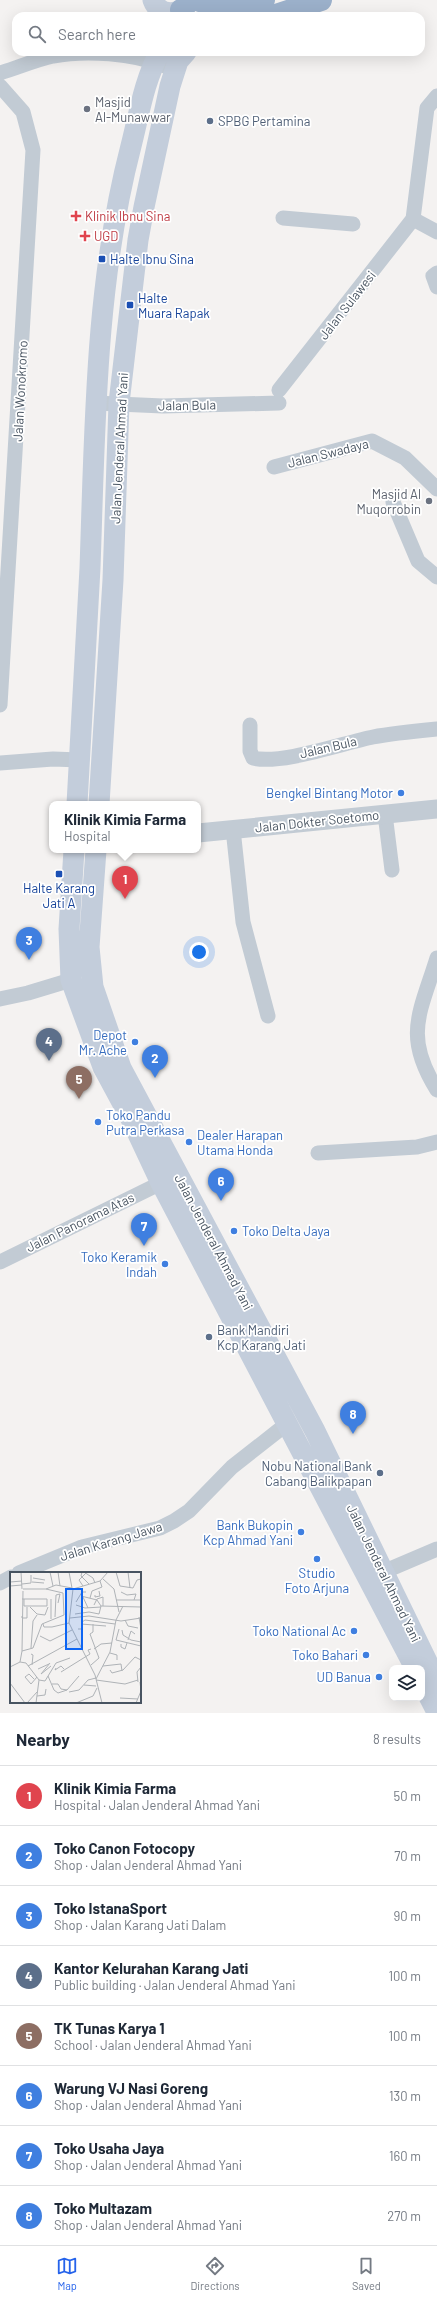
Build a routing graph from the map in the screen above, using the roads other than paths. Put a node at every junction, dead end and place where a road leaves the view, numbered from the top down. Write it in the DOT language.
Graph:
graph roads {
  1 [pos="152,0"];
  2 [pos="264,0"];
  3 [pos="321,0"];
  4 [pos="188,7"];
  5 [pos="153,12"];
  6 [pos="164,12"];
  7 [pos="178,12"];
  8 [pos="217,12"];
  9 [pos="226,12"];
  10 [pos="285,12"];
  11 [pos="52,56"];
  12 [pos="156,56"];
  13 [pos="157,56"];
  14 [pos="182,56"];
  15 [pos="174,69"];
  16 [pos="0,73"];
  17 [pos="0,86"];
  18 [pos="437,96"];
  19 [pos="283,218"];
  20 [pos="413,219"];
  21 [pos="353,224"];
  22 [pos="437,232"];
  23 [pos="437,273"];
  24 [pos="437,287"];
  25 [pos="279,396"];
  26 [pos="95,403"];
  27 [pos="118,403"];
  28 [pos="274,467"];
  29 [pos="437,488"];
  30 [pos="393,502"];
  31 [pos="437,577"];
  32 [pos="0,705"];
  33 [pos="250,725"];
  34 [pos="437,729"];
  35 [pos="80,760"];
  36 [pos="0,763"];
  37 [pos="77,801"];
  38 [pos="99,801"];
  39 [pos="437,809"];
  40 [pos="385,814"];
  41 [pos="233,829"];
  42 [pos="201,833"];
  43 [pos="74,853"];
  44 [pos="96,853"];
  45 [pos="392,870"];
  46 [pos="437,958"];
  47 [pos="71,980"];
  48 [pos="431,997"];
  49 [pos="0,998"];
  50 [pos="268,1016"];
  51 [pos="437,1090"];
  52 [pos="437,1142"];
  53 [pos="318,1153"];
  54 [pos="161,1183"];
  55 [pos="0,1262"];
  56 [pos="288,1423"];
  57 [pos="437,1549"];
  58 [pos="21,1572"];
  59 [pos="384,1572"];
  60 [pos="10,1578"];
  61 [pos="0,1583"];
  62 [pos="412,1665"];
  63 [pos="437,1682"];
  64 [pos="425,1688"];
  65 [pos="437,1712"];
  1 -- 5 [label="main road"];
  1 -- 6 [label="main road"];
  2 -- 9 [label="highway"];
  3 -- 10 [label="highway"];
  4 -- 7 [label="main road"];
  4 -- 8 [label="highway"];
  11 -- 16 [label="street"];
  12 -- 26 [label="main road, Jalan Jenderal Ahmad Yani"];
  13 -- 15 [label="street"];
  14 -- 15 [label="main road, Jalan Jenderal Ahmad Yani"];
  15 -- 27 [label="main road, Jalan Jenderal Ahmad Yani"];
  17 -- 32 [label="street, Jalan Wonokromo"];
  18 -- 20 [label="street"];
  19 -- 21 [label="street"];
  20 -- 22 [label="street"];
  20 -- 25 [label="street, Jalan Sulawesi"];
  23 -- 24 [label="street"];
  25 -- 27 [label="street, Jalan Bula"];
  26 -- 27 [label="street, Jalan Bula"];
  26 -- 35 [label="main road, Jalan Jenderal Ahmad Yani"];
  27 -- 38 [label="main road, Jalan Jenderal Ahmad Yani"];
  28 -- 29 [label="street, Jalan Swadaya"];
  30 -- 31 [label="street"];
  33 -- 34 [label="street, Jalan Bula"];
  35 -- 36 [label="street"];
  35 -- 37 [label="main road, Jalan Jenderal Ahmad Yani"];
  39 -- 40 [label="street, Jalan Dokter Soetomo"];
  40 -- 41 [label="street, Jalan Dokter Soetomo"];
  40 -- 45 [label="street"];
  41 -- 42 [label="street, Jalan Dokter Soetomo"];
  41 -- 50 [label="street"];
  43 -- 47 [label="main road, Jalan Jenderal Ahmad Yani"];
  44 -- 59 [label="main road, Jalan Jenderal Ahmad Yani"];
  46 -- 48 [label="street"];
  47 -- 49 [label="street"];
  47 -- 54 [label="main road, Jalan Jenderal Ahmad Yani"];
  48 -- 51 [label="street"];
  52 -- 53 [label="street"];
  54 -- 55 [label="street, Jalan Panorama Atas"];
  54 -- 56 [label="main road, Jalan Jenderal Ahmad Yani"];
  56 -- 58 [label="street, Jalan Karang Jawa"];
  56 -- 62 [label="main road, Jalan Jenderal Ahmad Yani"];
  57 -- 59 [label="street"];
  59 -- 63 [label="main road, Jalan Jenderal Ahmad Yani"];
  60 -- 61 [label="street"];
  64 -- 65 [label="main road"];
}
